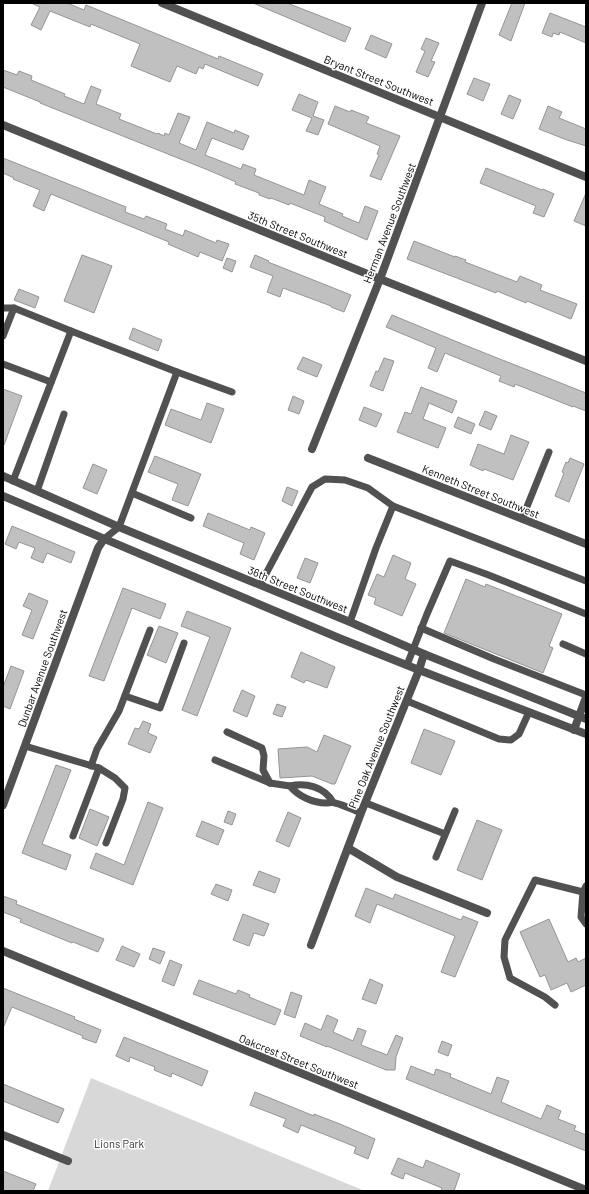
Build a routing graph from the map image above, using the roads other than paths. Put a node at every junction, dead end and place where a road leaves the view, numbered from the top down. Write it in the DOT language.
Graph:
graph roads {
  1 [pos="162,3"];
  2 [pos="482,3"];
  3 [pos="440,117"];
  4 [pos="3,125"];
  5 [pos="586,177"];
  6 [pos="380,279"];
  7 [pos="3,308"];
  8 [pos="14,308"];
  9 [pos="71,330"];
  10 [pos="3,336"];
  11 [pos="586,361"];
  12 [pos="3,364"];
  13 [pos="177,372"];
  14 [pos="51,382"];
  15 [pos="232,392"];
  16 [pos="64,414"];
  17 [pos="312,449"];
  18 [pos="549,452"];
  19 [pos="368,458"];
  20 [pos="3,476"];
  21 [pos="13,481"];
  22 [pos="37,491"];
  23 [pos="132,493"];
  24 [pos="3,496"];
  25 [pos="393,506"];
  26 [pos="191,518"];
  27 [pos="522,519"];
  28 [pos="119,527"];
  29 [pos="104,539"];
  30 [pos="586,544"];
  31 [pos="586,581"];
  32 [pos="260,585"];
  33 [pos="586,614"];
  34 [pos="350,622"];
  35 [pos="421,628"];
  36 [pos="150,630"];
  37 [pos="184,643"];
  38 [pos="563,644"];
  39 [pos="412,649"];
  40 [pos="424,654"];
  41 [pos="586,654"];
  42 [pos="407,664"];
  43 [pos="419,670"];
  44 [pos="125,696"];
  45 [pos="586,696"];
  46 [pos="407,700"];
  47 [pos="529,712"];
  48 [pos="582,717"];
  49 [pos="574,730"];
  50 [pos="227,732"];
  51 [pos="586,734"];
  52 [pos="25,746"];
  53 [pos="215,760"];
  54 [pos="91,766"];
  55 [pos="99,768"];
  56 [pos="270,783"];
  57 [pos="290,786"];
  58 [pos="334,802"];
  59 [pos="366,803"];
  60 [pos="3,805"];
  61 [pos="455,811"];
  62 [pos="361,813"];
  63 [pos="445,834"];
  64 [pos="72,836"];
  65 [pos="106,843"];
  66 [pos="348,848"];
  67 [pos="436,857"];
  68 [pos="585,890"];
  69 [pos="487,913"];
  70 [pos="586,924"];
  71 [pos="310,945"];
  72 [pos="3,951"];
  73 [pos="555,1004"];
  74 [pos="3,1135"];
  75 [pos="68,1161"];
  76 [pos="586,1190"];
  1 -- 3 [label="street, Bryant Street Southwest"];
  2 -- 3 [label="street, Herman Avenue Southwest"];
  3 -- 5 [label="street, Bryant Street Southwest"];
  3 -- 6 [label="street, Herman Avenue Southwest"];
  4 -- 6 [label="street, 35th Street Southwest"];
  6 -- 11 [label="street, 35th Street Southwest"];
  6 -- 17 [label="street, Herman Avenue Southwest"];
  7 -- 8 [label="lane"];
  8 -- 9 [label="lane"];
  8 -- 10 [label="lane"];
  9 -- 13 [label="lane"];
  9 -- 14 [label="lane"];
  12 -- 14 [label="lane"];
  13 -- 15 [label="lane"];
  13 -- 23 [label="lane"];
  14 -- 21 [label="lane"];
  16 -- 22 [label="lane"];
  18 -- 27 [label="lane"];
  19 -- 27 [label="street, Kenneth Street Southwest"];
  20 -- 21 [label="street, 36th Street Southwest"];
  21 -- 22 [label="street, 36th Street Southwest"];
  22 -- 28 [label="street, 36th Street Southwest"];
  23 -- 26 [label="lane"];
  23 -- 28 [label="lane"];
  24 -- 29 [label="street"];
  25 -- 31 [label="lane"];
  25 -- 32 [label="lane"];
  25 -- 34 [label="lane"];
  27 -- 30 [label="street, Kenneth Street Southwest"];
  28 -- 29 [label="lane"];
  28 -- 32 [label="street, 36th Street Southwest"];
  29 -- 42 [label="street"];
  29 -- 52 [label="street, Dunbar Avenue Southwest"];
  32 -- 34 [label="street, 36th Street Southwest"];
  33 -- 35 [label="lane"];
  34 -- 39 [label="street, 36th Street Southwest"];
  35 -- 39 [label="lane"];
  35 -- 45 [label="lane"];
  36 -- 44 [label="lane"];
  37 -- 44 [label="lane"];
  38 -- 41 [label="lane"];
  39 -- 40 [label="street, 36th Street Southwest"];
  39 -- 42 [label="lane"];
  40 -- 43 [label="street, Pine Oak Avenue Southwest"];
  40 -- 48 [label="street, 36th Street Southwest"];
  42 -- 43 [label="street"];
  43 -- 46 [label="street, Pine Oak Avenue Southwest"];
  43 -- 47 [label="street"];
  44 -- 54 [label="lane"];
  45 -- 48 [label="street"];
  46 -- 47 [label="lane"];
  46 -- 59 [label="street, Pine Oak Avenue Southwest"];
  47 -- 49 [label="street"];
  48 -- 49 [label="street"];
  49 -- 51 [label="street"];
  50 -- 56 [label="lane"];
  52 -- 54 [label="lane"];
  52 -- 60 [label="street, Dunbar Avenue Southwest"];
  53 -- 56 [label="lane"];
  54 -- 55 [label="lane"];
  55 -- 64 [label="lane"];
  55 -- 65 [label="lane"];
  56 -- 57 [label="lane"];
  57 -- 58 [label="lane"];
  57 -- 58 [label="lane"];
  58 -- 62 [label="lane"];
  59 -- 62 [label="street, Pine Oak Avenue Southwest"];
  59 -- 63 [label="lane"];
  61 -- 63 [label="lane"];
  62 -- 66 [label="street, Pine Oak Avenue Southwest"];
  63 -- 67 [label="lane"];
  66 -- 69 [label="street"];
  66 -- 71 [label="street, Pine Oak Avenue Southwest"];
  68 -- 70 [label="lane"];
  68 -- 73 [label="lane"];
  72 -- 76 [label="street, Oakcrest Street Southwest"];
  74 -- 75 [label="street"];
}
